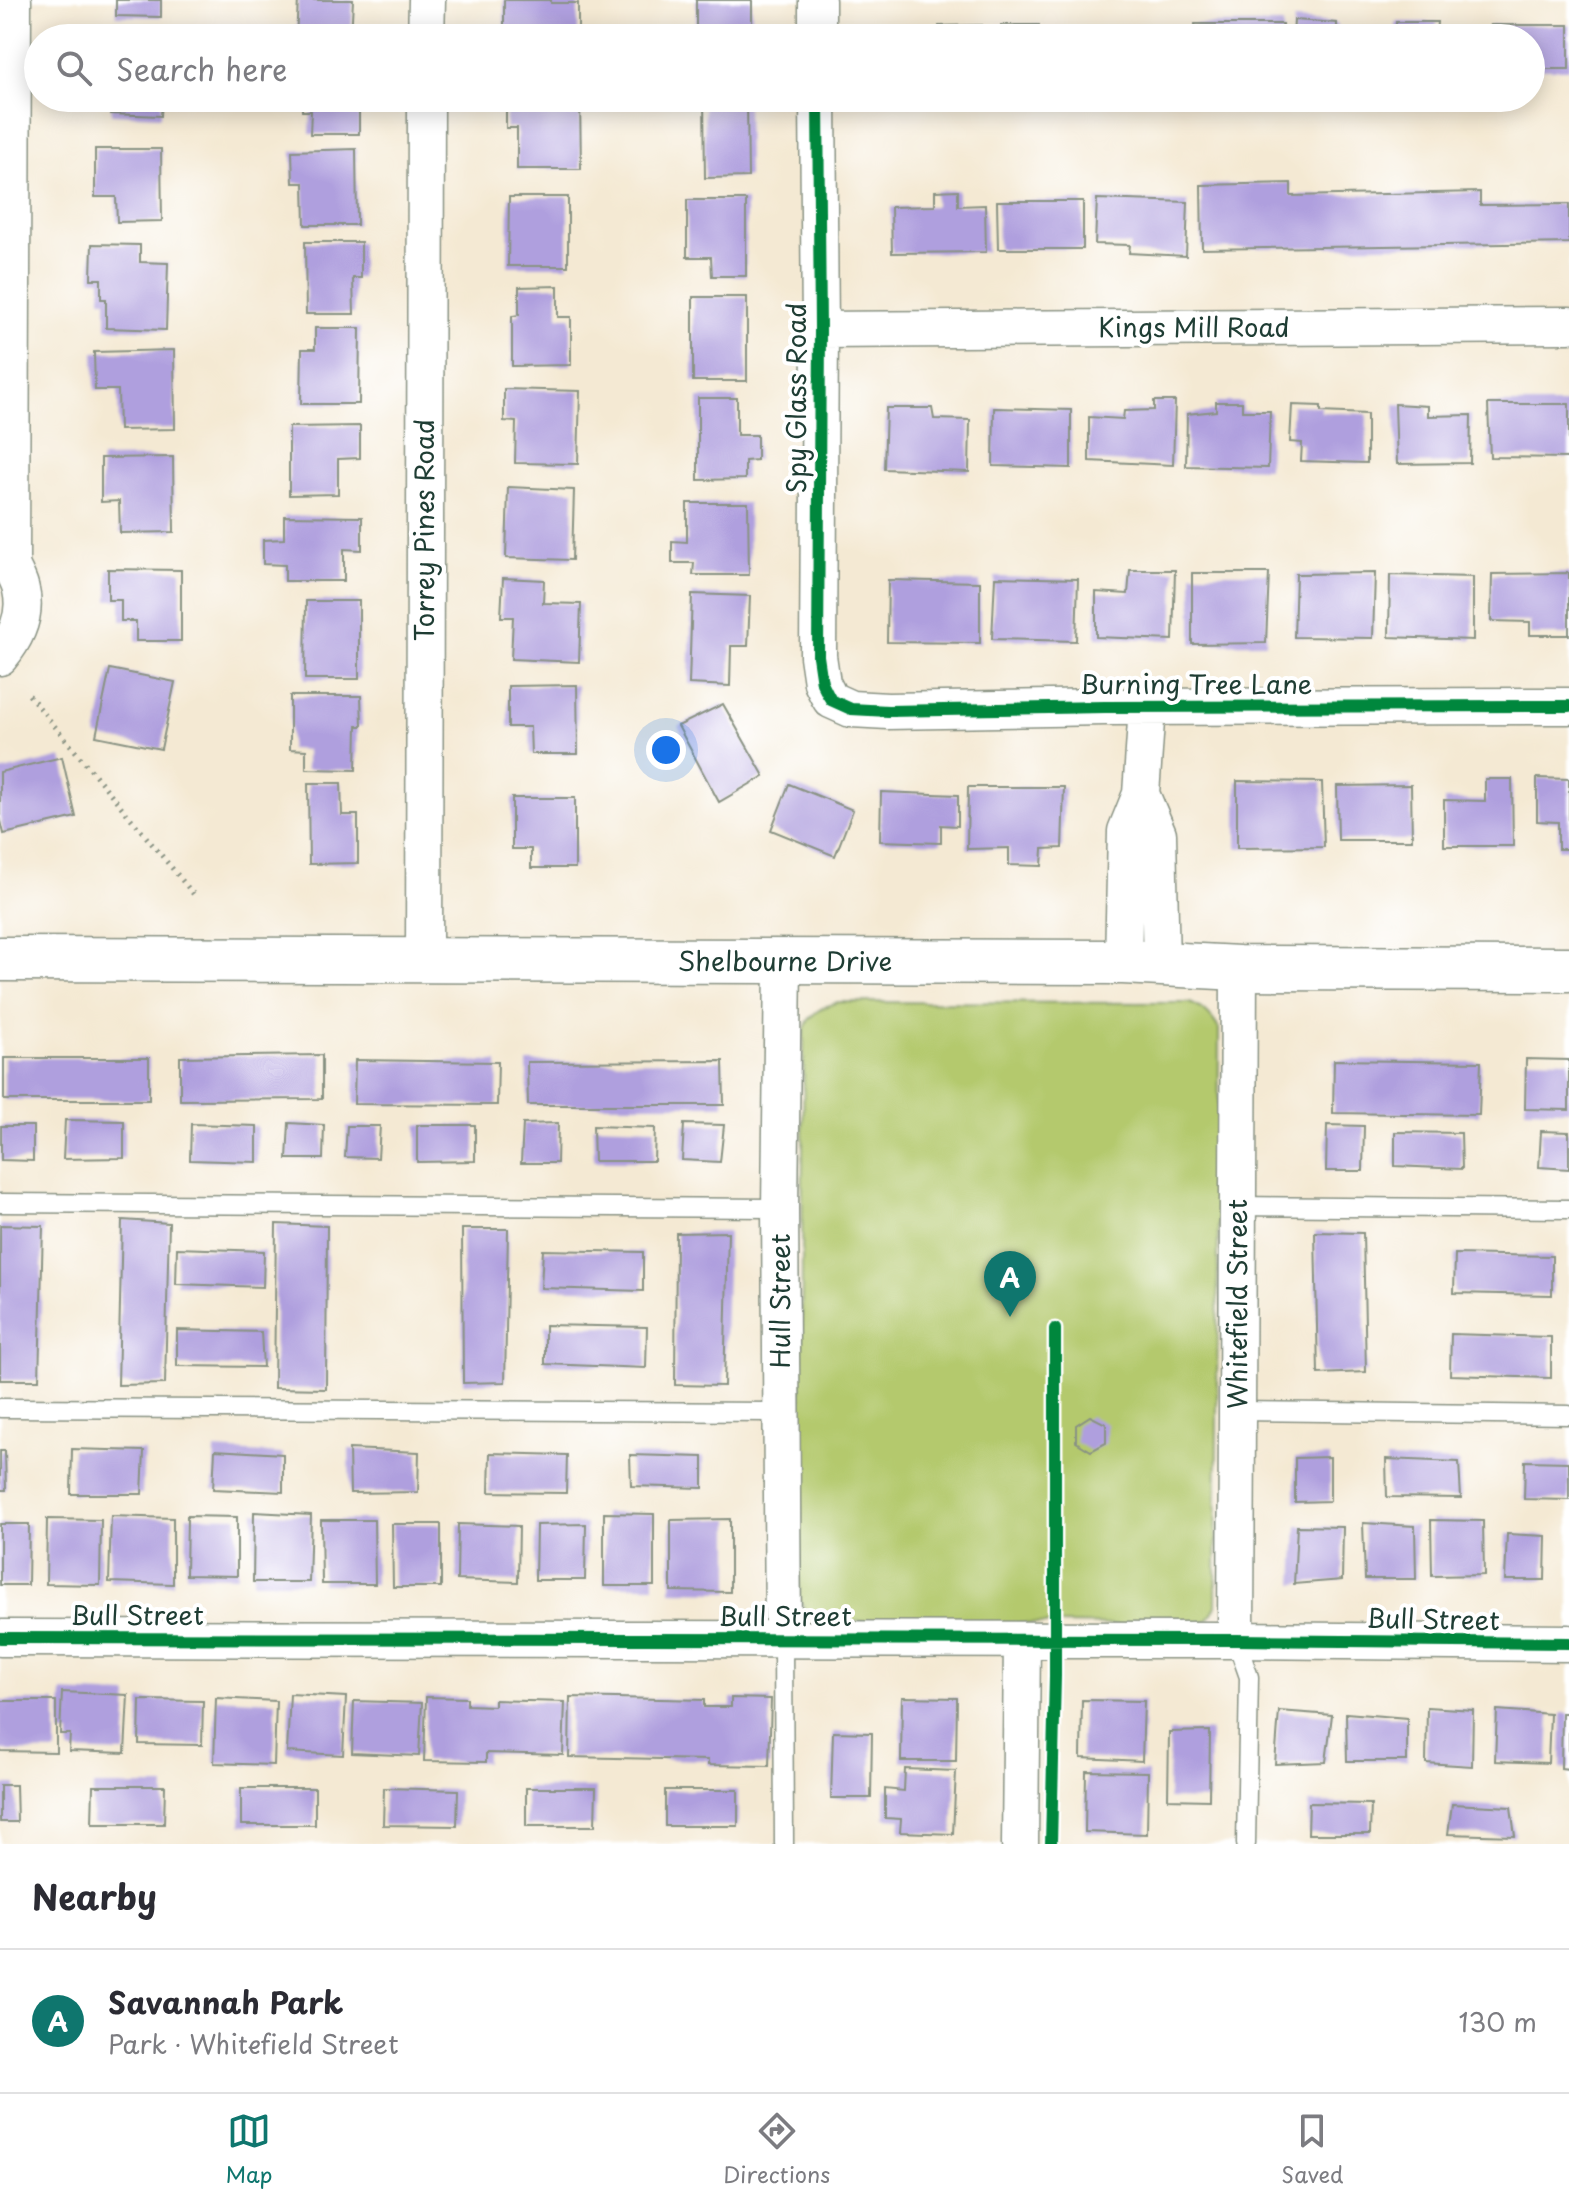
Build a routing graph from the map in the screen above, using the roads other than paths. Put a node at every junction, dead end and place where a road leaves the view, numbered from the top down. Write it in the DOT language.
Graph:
graph roads {
  1 [pos="13,0"];
  2 [pos="427,0"];
  3 [pos="817,0"];
  4 [pos="426,24"];
  5 [pos="817,24"];
  6 [pos="426,112"];
  7 [pos="818,112"];
  8 [pos="1569,325"];
  9 [pos="820,330"];
  10 [pos="3,653"];
  11 [pos="828,695"];
  12 [pos="1569,706"];
  13 [pos="1147,707"];
  14 [pos="0,959"];
  15 [pos="424,961"];
  16 [pos="783,962"];
  17 [pos="1142,963"];
  18 [pos="1239,968"];
  19 [pos="1569,969"];
  20 [pos="0,1203"];
  21 [pos="1238,1206"];
  22 [pos="780,1208"];
  23 [pos="1569,1209"];
  24 [pos="0,1408"];
  25 [pos="1237,1411"];
  26 [pos="781,1412"];
  27 [pos="1569,1415"];
  28 [pos="0,1638"];
  29 [pos="783,1639"];
  30 [pos="1236,1640"];
  31 [pos="1022,1641"];
  32 [pos="1569,1643"];
  33 [pos="784,1844"];
  34 [pos="1020,1844"];
  35 [pos="1246,1844"];
  1 -- 10 [label="street"];
  2 -- 4 [label="street"];
  3 -- 5 [label="street"];
  6 -- 15 [label="street, Torrey Pines Road"];
  7 -- 9 [label="street, Spy Glass Road"];
  8 -- 9 [label="street, Kings Mill Road"];
  9 -- 11 [label="street, Spy Glass Road"];
  11 -- 13 [label="street, Burning Tree Lane"];
  12 -- 13 [label="street, Burning Tree Lane"];
  13 -- 17 [label="street"];
  14 -- 15 [label="main road, Shelbourne Drive"];
  15 -- 16 [label="main road, Shelbourne Drive"];
  16 -- 17 [label="main road, Shelbourne Drive"];
  16 -- 22 [label="street, Hull Street"];
  17 -- 18 [label="main road, Shelbourne Drive"];
  18 -- 19 [label="main road, Shelbourne Drive"];
  18 -- 21 [label="street, Whitefield Street"];
  20 -- 22 [label="lane"];
  21 -- 23 [label="lane"];
  21 -- 25 [label="street, Whitefield Street"];
  22 -- 26 [label="street, Hull Street"];
  24 -- 26 [label="lane"];
  25 -- 27 [label="lane"];
  25 -- 30 [label="street, Whitefield Street"];
  26 -- 29 [label="street, Hull Street"];
  28 -- 29 [label="street, Bull Street"];
  29 -- 31 [label="street, Bull Street"];
  29 -- 33 [label="lane"];
  30 -- 31 [label="street, Bull Street"];
  30 -- 32 [label="street, Bull Street"];
  30 -- 35 [label="lane"];
  31 -- 34 [label="street"];
}
